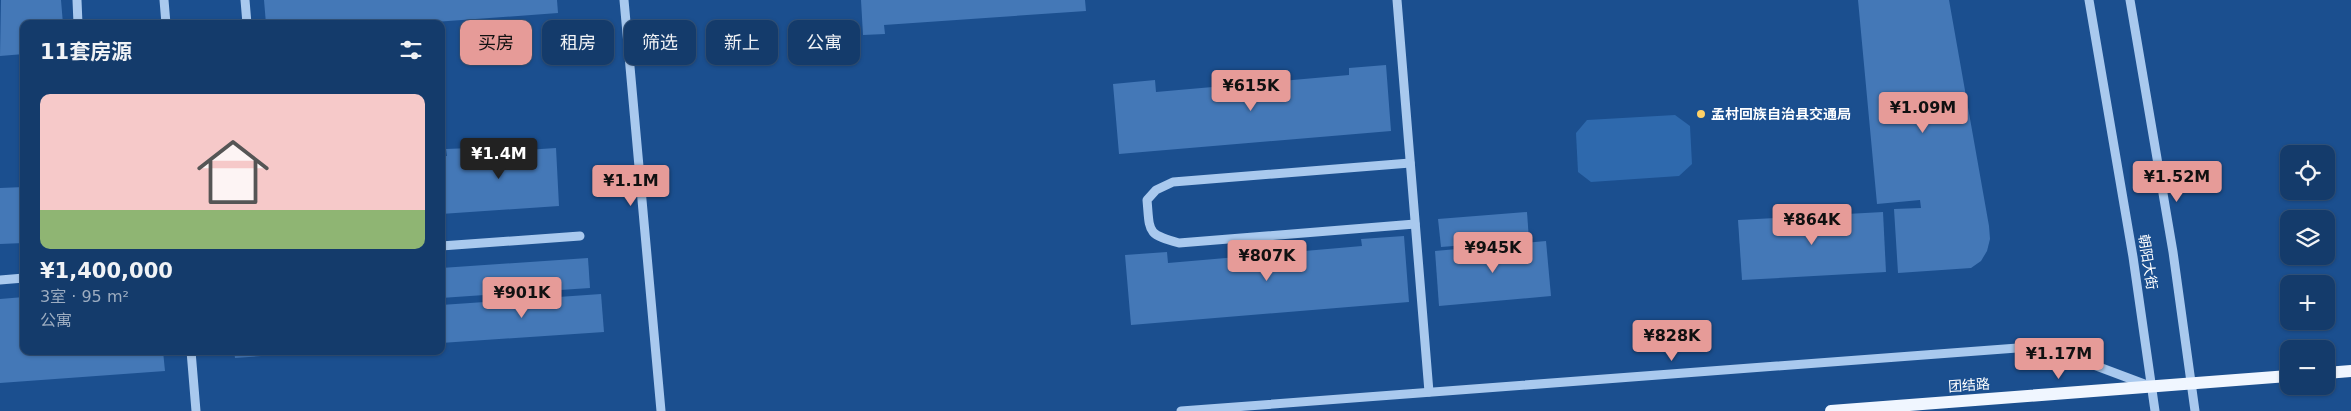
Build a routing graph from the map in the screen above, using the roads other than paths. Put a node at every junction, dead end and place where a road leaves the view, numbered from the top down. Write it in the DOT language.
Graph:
graph roads {
  1 [pos="76,0"];
  2 [pos="164,0"];
  3 [pos="245,0"];
  4 [pos="624,0"];
  5 [pos="1397,0"];
  6 [pos="2090,0"];
  7 [pos="2130,0"];
  8 [pos="78,20"];
  9 [pos="166,20"];
  10 [pos="247,20"];
  11 [pos="1410,163"];
  12 [pos="1415,224"];
  13 [pos="580,236"];
  14 [pos="445,246"];
  15 [pos="20,278"];
  16 [pos="0,280"];
  17 [pos="192,355"];
  18 [pos="2351,371"];
  19 [pos="2335,372"];
  20 [pos="2280,377"];
  21 [pos="2191,384"];
  22 [pos="2152,387"];
  23 [pos="1428,392"];
  24 [pos="196,411"];
  25 [pos="662,411"];
  26 [pos="1182,411"];
  27 [pos="1831,411"];
  28 [pos="2155,411"];
  29 [pos="2195,411"];
  1 -- 8 [label="street"];
  2 -- 9 [label="street"];
  3 -- 10 [label="street"];
  4 -- 25 [label="street"];
  5 -- 11 [label="street"];
  6 -- 22 [label="street, 朝阳大街"];
  7 -- 21 [label="street, 朝阳大街"];
  11 -- 12 [label="street"];
  11 -- 12 [label="street"];
  12 -- 23 [label="street"];
  13 -- 14 [label="street"];
  15 -- 16 [label="street"];
  17 -- 24 [label="street"];
  18 -- 19 [label="main road"];
  20 -- 21 [label="main road, 团结路"];
  21 -- 22 [label="main road, 团结路"];
  21 -- 29 [label="street, 朝阳大街"];
  22 -- 23 [label="street"];
  22 -- 27 [label="main road, 团结路"];
  22 -- 28 [label="street, 朝阳大街"];
  23 -- 26 [label="street"];
}
